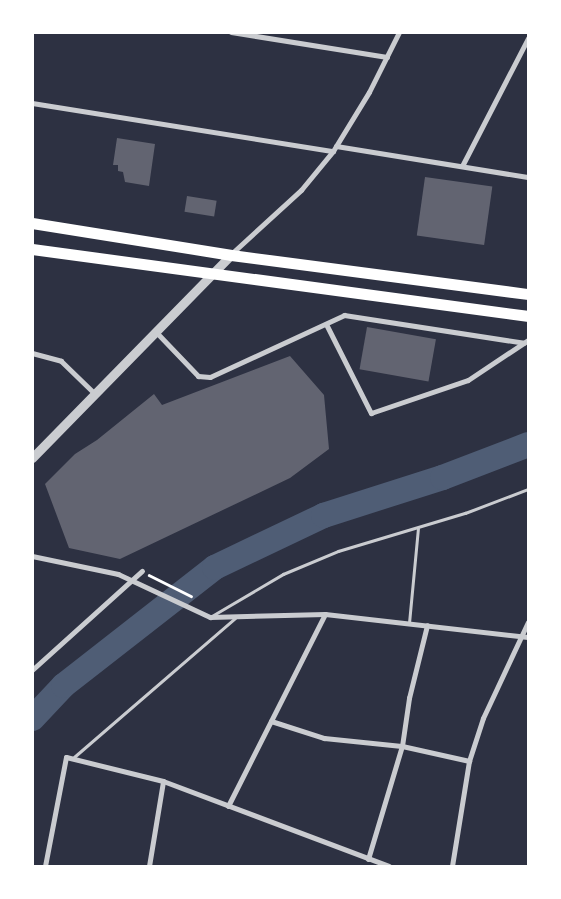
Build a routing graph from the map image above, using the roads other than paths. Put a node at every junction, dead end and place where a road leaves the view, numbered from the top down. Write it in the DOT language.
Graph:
graph roads {
  1 [pos="231,32"];
  2 [pos="398,32"];
  3 [pos="267,35"];
  4 [pos="528,38"];
  5 [pos="387,57"];
  6 [pos="32,103"];
  7 [pos="334,149"];
  8 [pos="462,166"];
  9 [pos="528,176"];
  10 [pos="32,223"];
  11 [pos="32,249"];
  12 [pos="231,255"];
  13 [pos="212,274"];
  14 [pos="528,294"];
  15 [pos="528,316"];
  16 [pos="326,324"];
  17 [pos="156,332"];
  18 [pos="526,341"];
  19 [pos="32,353"];
  20 [pos="96,395"];
  21 [pos="32,458"];
  22 [pos="528,489"];
  23 [pos="418,528"];
  24 [pos="32,556"];
  25 [pos="142,571"];
  26 [pos="131,580"];
  27 [pos="324,614"];
  28 [pos="210,617"];
  29 [pos="235,618"];
  30 [pos="528,622"];
  31 [pos="409,623"];
  32 [pos="427,625"];
  33 [pos="522,635"];
  34 [pos="528,637"];
  35 [pos="32,670"];
  36 [pos="271,722"];
  37 [pos="402,746"];
  38 [pos="74,757"];
  39 [pos="469,761"];
  40 [pos="163,782"];
  41 [pos="228,806"];
  42 [pos="368,859"];
  43 [pos="45,866"];
  44 [pos="149,866"];
  45 [pos="389,866"];
  46 [pos="452,866"];
  1 -- 3 [label="street"];
  2 -- 5 [label="street"];
  3 -- 5 [label="street"];
  4 -- 8 [label="street"];
  5 -- 7 [label="street"];
  6 -- 7 [label="street"];
  7 -- 8 [label="street"];
  7 -- 12 [label="street"];
  8 -- 9 [label="street"];
  10 -- 12 [label="highway"];
  11 -- 13 [label="highway"];
  12 -- 13 [label="street"];
  12 -- 14 [label="highway"];
  13 -- 15 [label="highway"];
  13 -- 17 [label="street"];
  16 -- 17 [label="street"];
  16 -- 18 [label="street"];
  16 -- 18 [label="street"];
  17 -- 20 [label="street"];
  19 -- 20 [label="street"];
  20 -- 21 [label="street"];
  22 -- 23 [label="lane"];
  23 -- 28 [label="lane"];
  23 -- 31 [label="lane"];
  24 -- 26 [label="street"];
  25 -- 26 [label="street"];
  26 -- 28 [label="street"];
  26 -- 35 [label="street"];
  27 -- 29 [label="street"];
  27 -- 31 [label="street"];
  27 -- 36 [label="street"];
  28 -- 29 [label="street"];
  29 -- 38 [label="lane"];
  30 -- 33 [label="street"];
  31 -- 32 [label="street"];
  32 -- 33 [label="street"];
  32 -- 37 [label="street"];
  33 -- 34 [label="street"];
  33 -- 39 [label="street"];
  36 -- 37 [label="street"];
  36 -- 41 [label="street"];
  37 -- 39 [label="street"];
  37 -- 42 [label="street"];
  38 -- 40 [label="street"];
  38 -- 43 [label="street"];
  39 -- 46 [label="street"];
  40 -- 41 [label="street"];
  40 -- 44 [label="street"];
  41 -- 42 [label="street"];
  42 -- 45 [label="street"];
}
